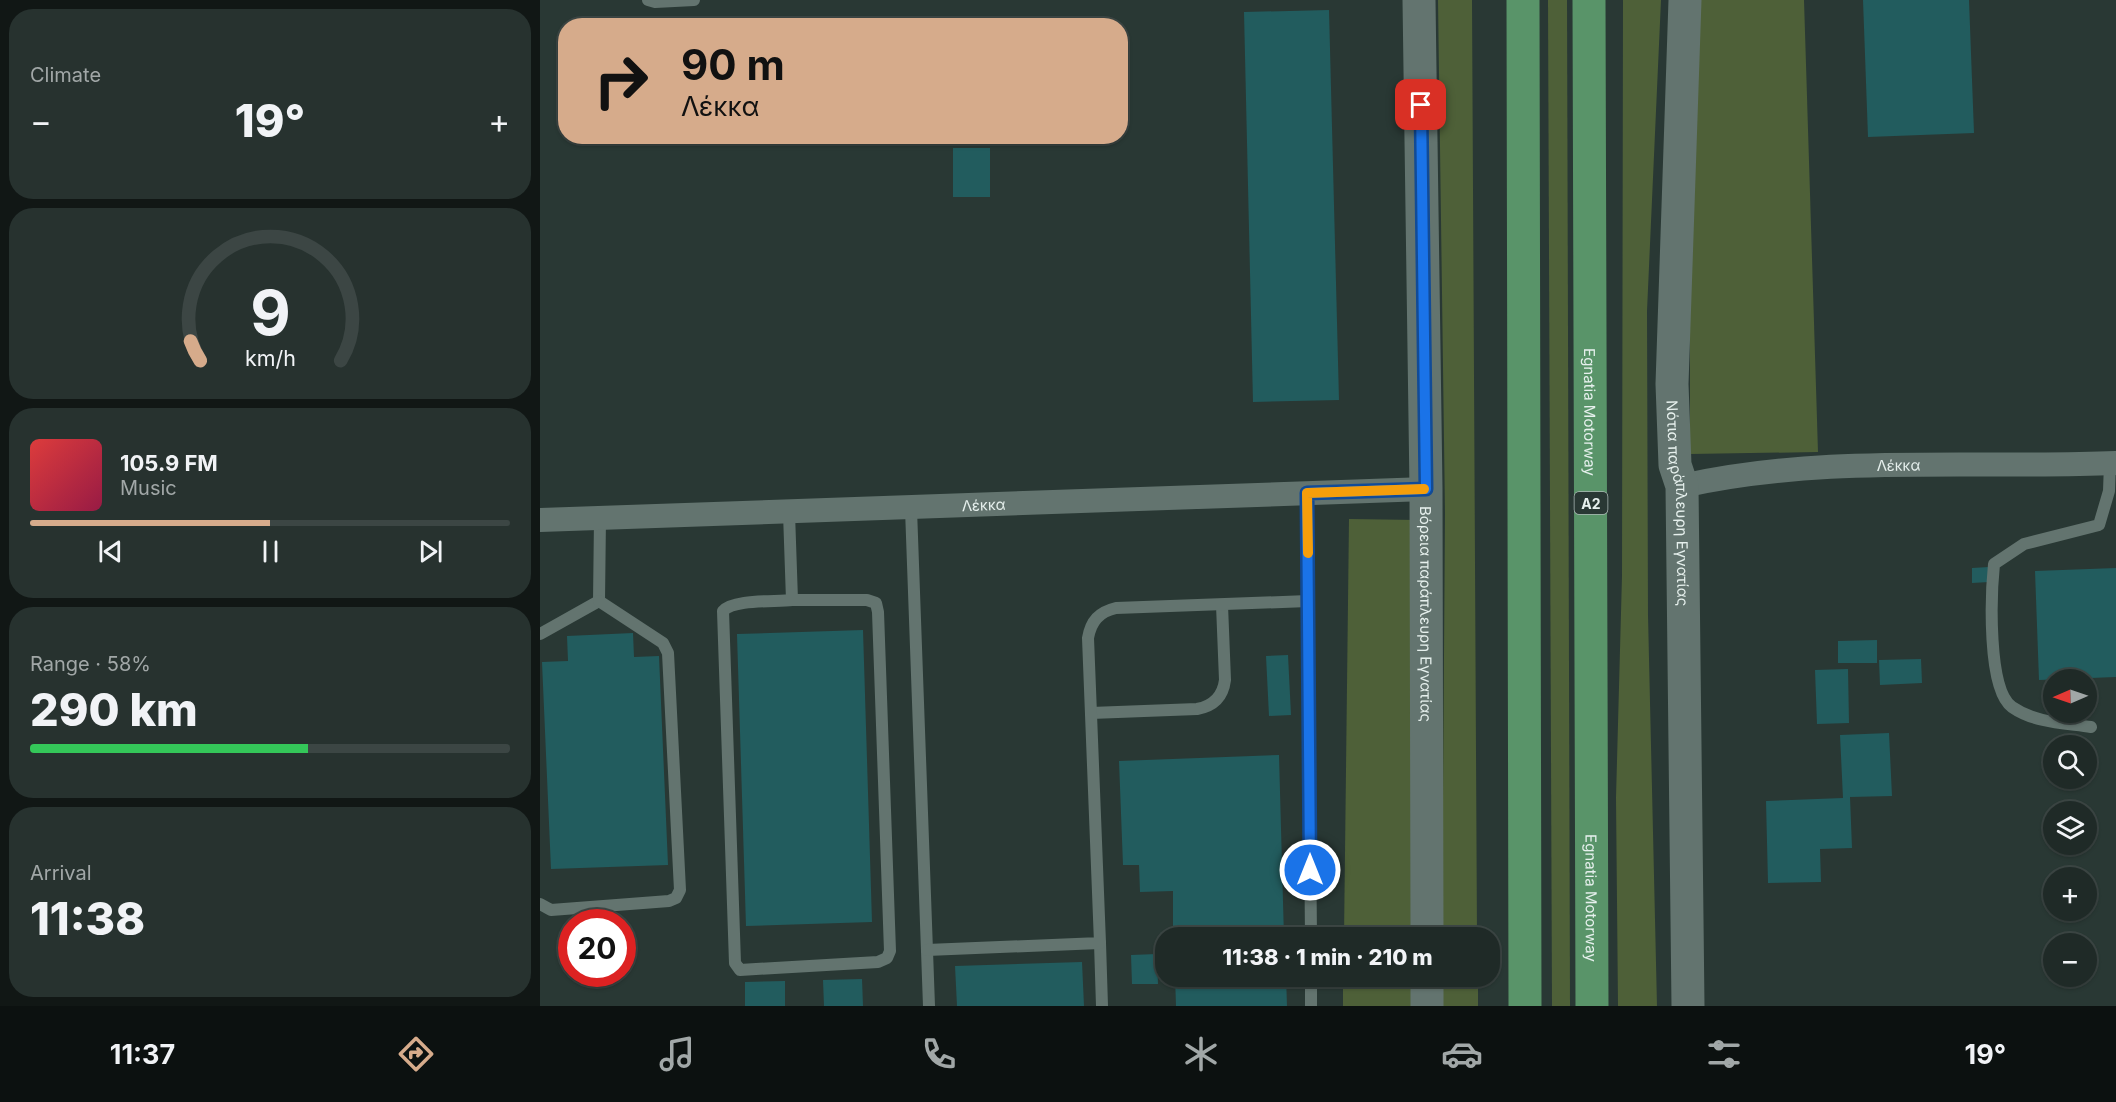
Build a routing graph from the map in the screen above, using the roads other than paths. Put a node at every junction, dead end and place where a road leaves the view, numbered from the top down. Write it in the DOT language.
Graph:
graph roads {
  1 [pos="648,0"];
  2 [pos="694,0"];
  3 [pos="1419,0"];
  4 [pos="1522,0"];
  5 [pos="1589,0"];
  6 [pos="1685,0"];
  7 [pos="2113,463"];
  8 [pos="1682,486"];
  9 [pos="1426,489"];
  10 [pos="1307,493"];
  11 [pos="911,509"];
  12 [pos="789,513"];
  13 [pos="600,518"];
  14 [pos="540,520"];
  15 [pos="792,600"];
  16 [pos="599,601"];
  17 [pos="1308,601"];
  18 [pos="1222,605"];
  19 [pos="540,634"];
  20 [pos="1091,713"];
  21 [pos="2091,727"];
  22 [pos="540,904"];
  23 [pos="1311,927"];
  24 [pos="1427,927"];
  25 [pos="1100,943"];
  26 [pos="927,950"];
  27 [pos="1311,987"];
  28 [pos="1427,987"];
  29 [pos="929,1006"];
  30 [pos="1102,1006"];
  31 [pos="1311,1006"];
  32 [pos="1427,1006"];
  33 [pos="1526,1006"];
  34 [pos="1593,1006"];
  35 [pos="1688,1006"];
  1 -- 2 [label="lane"];
  3 -- 9 [label="street, Βόρεια παράπλευρη Εγνατίας"];
  4 -- 33 [label="highway"];
  5 -- 34 [label="highway, Egnatia Motorway / Α2"];
  6 -- 8 [label="street, Νότια παράπλευρη Εγνατίας"];
  7 -- 8 [label="street, Λέκκα"];
  7 -- 21 [label="lane"];
  8 -- 35 [label="street, Νότια παράπλευρη Εγνατίας"];
  9 -- 10 [label="street, Λέκκα"];
  9 -- 24 [label="street, Βόρεια παράπλευρη Εγνατίας"];
  10 -- 11 [label="street, Λέκκα"];
  10 -- 17 [label="lane"];
  11 -- 12 [label="street, Λέκκα"];
  11 -- 26 [label="lane"];
  12 -- 13 [label="street, Λέκκα"];
  12 -- 15 [label="lane"];
  13 -- 14 [label="street, Λέκκα"];
  13 -- 16 [label="lane"];
  15 -- 15 [label="lane"];
  16 -- 19 [label="lane"];
  16 -- 22 [label="lane"];
  17 -- 18 [label="lane"];
  17 -- 23 [label="lane"];
  18 -- 20 [label="lane"];
  18 -- 20 [label="lane"];
  20 -- 25 [label="lane"];
  25 -- 26 [label="lane"];
  25 -- 30 [label="lane"];
  26 -- 29 [label="lane"];
  27 -- 31 [label="lane"];
  28 -- 32 [label="street"];
}
